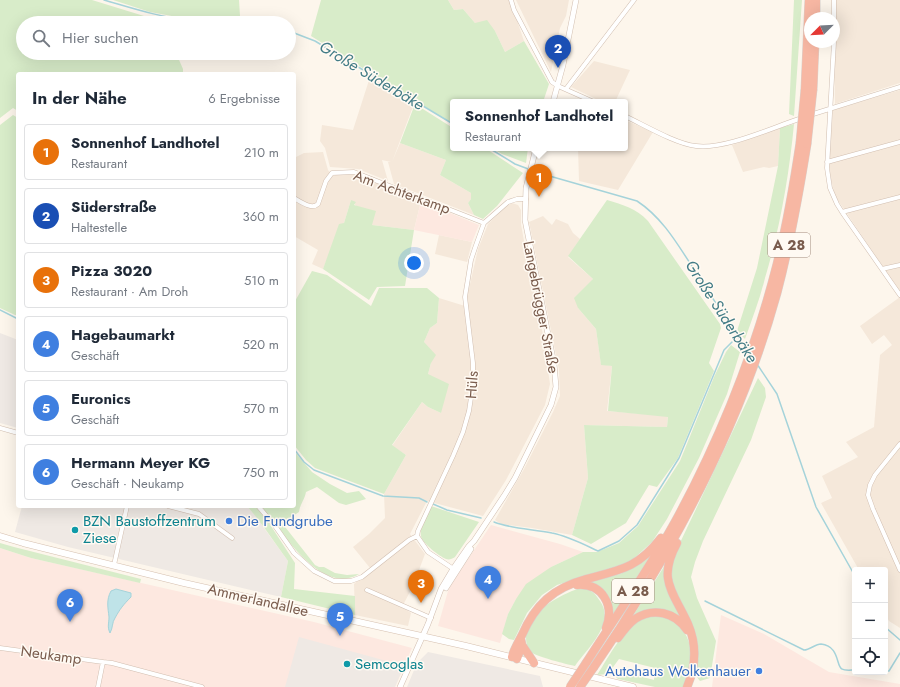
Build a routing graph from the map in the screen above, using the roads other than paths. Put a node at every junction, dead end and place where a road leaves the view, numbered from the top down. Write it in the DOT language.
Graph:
graph roads {
  1 [pos="511,0"];
  2 [pos="576,0"];
  3 [pos="634,0"];
  4 [pos="809,0"];
  5 [pos="816,0"];
  6 [pos="835,0"];
  7 [pos="840,0"];
  8 [pos="816,12"];
  9 [pos="835,12"];
  10 [pos="814,48"];
  11 [pos="834,48"];
  12 [pos="558,86"];
  13 [pos="900,87"];
  14 [pos="566,89"];
  15 [pos="809,90"];
  16 [pos="554,99"];
  17 [pos="588,99"];
  18 [pos="830,109"];
  19 [pos="628,117"];
  20 [pos="900,142"];
  21 [pos="535,151"];
  22 [pos="828,162"];
  23 [pos="900,197"];
  24 [pos="296,199"];
  25 [pos="526,199"];
  26 [pos="842,212"];
  27 [pos="484,223"];
  28 [pos="900,265"];
  29 [pos="882,269"];
  30 [pos="900,295"];
  31 [pos="746,376"];
  32 [pos="0,428"];
  33 [pos="16,432"];
  34 [pos="900,444"];
  35 [pos="127,508"];
  36 [pos="176,508"];
  37 [pos="260,508"];
  38 [pos="687,516"];
  39 [pos="675,522"];
  40 [pos="0,536"];
  41 [pos="417,536"];
  42 [pos="232,538"];
  43 [pos="114,565"];
  44 [pos="455,570"];
  45 [pos="900,570"];
  46 [pos="570,585"];
  47 [pos="367,590"];
  48 [pos="431,618"];
  49 [pos="422,636"];
  50 [pos="692,636"];
  51 [pos="521,640"];
  52 [pos="0,648"];
  53 [pos="605,651"];
  54 [pos="514,658"];
  55 [pos="587,661"];
  56 [pos="103,662"];
  57 [pos="534,663"];
  58 [pos="98,687"];
  59 [pos="202,687"];
  60 [pos="400,687"];
  61 [pos="570,687"];
  62 [pos="580,687"];
  63 [pos="633,687"];
  64 [pos="692,687"];
  1 -- 12 [label="street"];
  2 -- 12 [label="street"];
  3 -- 14 [label="street"];
  4 -- 15 [label="highway, A 28"];
  5 -- 8 [label="highway"];
  6 -- 7 [label="street"];
  6 -- 9 [label="street"];
  10 -- 15 [label="highway, A 28"];
  11 -- 18 [label="street"];
  12 -- 14 [label="street"];
  12 -- 16 [label="street"];
  13 -- 18 [label="street"];
  14 -- 17 [label="street"];
  15 -- 31 [label="highway, A 28, bridge"];
  18 -- 19 [label="street"];
  18 -- 22 [label="street"];
  20 -- 22 [label="street"];
  21 -- 25 [label="street, Langebrügger Straße"];
  22 -- 26 [label="street"];
  23 -- 26 [label="street"];
  24 -- 27 [label="street, Am Achterkamp"];
  25 -- 27 [label="street, Hüls"];
  25 -- 44 [label="street, Langebrügger Straße"];
  26 -- 29 [label="street"];
  27 -- 41 [label="street, Hüls"];
  28 -- 29 [label="street"];
  29 -- 30 [label="street"];
  31 -- 38 [label="highway, A 28"];
  31 -- 39 [label="highway, A 28"];
  32 -- 33 [label="street"];
  34 -- 45 [label="street"];
  35 -- 43 [label="street"];
  36 -- 42 [label="street"];
  37 -- 41 [label="street"];
  38 -- 50 [label="highway"];
  38 -- 53 [label="highway, A 28"];
  39 -- 46 [label="highway"];
  39 -- 55 [label="highway, A 28"];
  40 -- 43 [label="main road, Ammerlandallee"];
  41 -- 44 [label="street"];
  43 -- 49 [label="main road, Ammerlandallee"];
  44 -- 48 [label="street, Langebrügger Straße"];
  46 -- 51 [label="highway"];
  46 -- 55 [label="highway"];
  47 -- 48 [label="street"];
  48 -- 49 [label="street, Langebrügger Straße"];
  49 -- 54 [label="main road, Ammerlandallee"];
  49 -- 60 [label="street, Langebrügger Straße"];
  50 -- 53 [label="highway"];
  50 -- 64 [label="highway"];
  51 -- 54 [label="highway"];
  51 -- 57 [label="highway"];
  52 -- 56 [label="street, Neukamp"];
  53 -- 62 [label="highway, A 28, bridge"];
  54 -- 57 [label="main road, Ammerlandallee"];
  55 -- 61 [label="highway, A 28, bridge"];
  56 -- 58 [label="street"];
  56 -- 59 [label="street, Neukamp"];
  57 -- 63 [label="main road, Ammerlandallee"];
}
